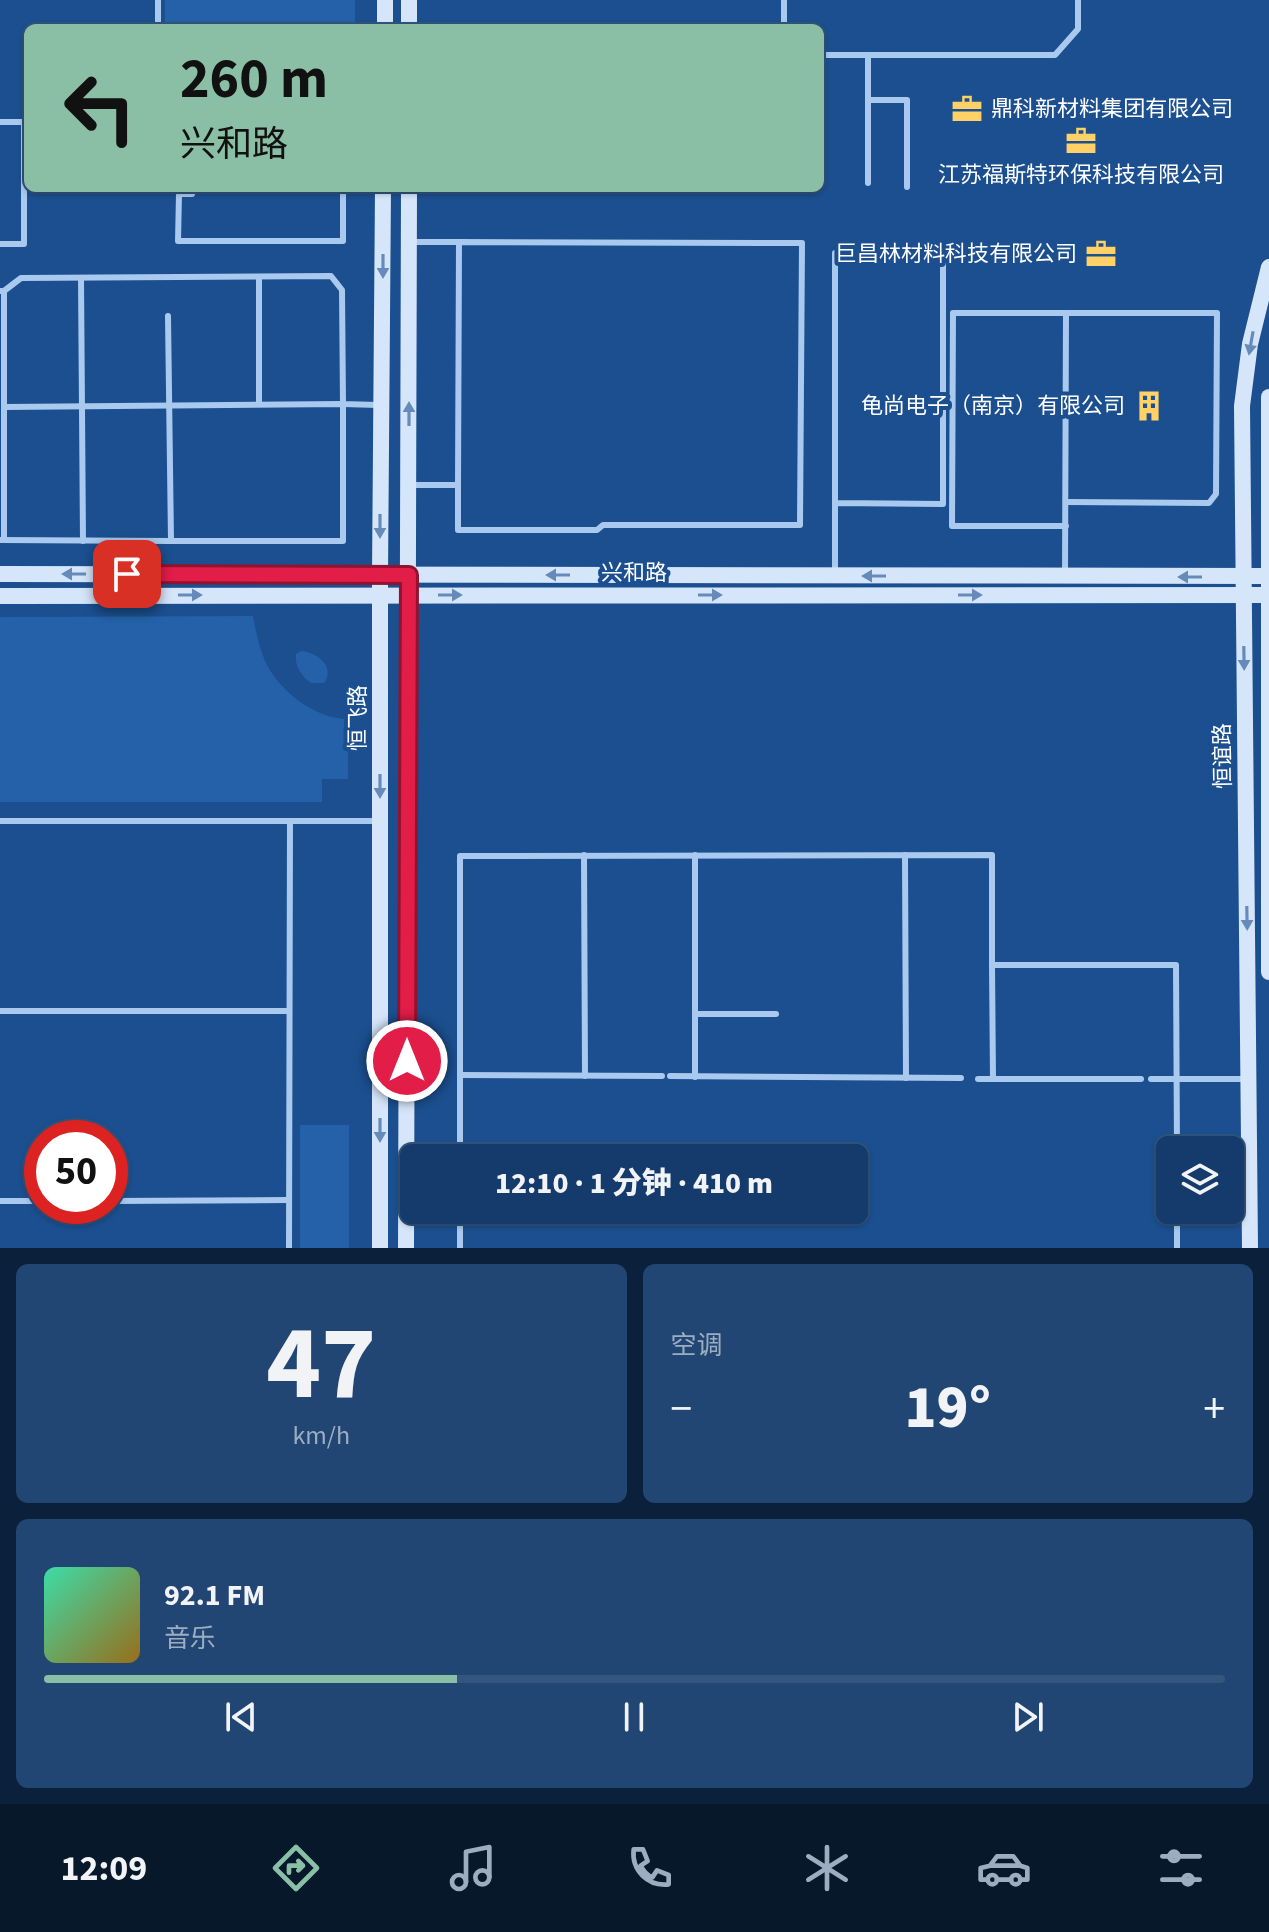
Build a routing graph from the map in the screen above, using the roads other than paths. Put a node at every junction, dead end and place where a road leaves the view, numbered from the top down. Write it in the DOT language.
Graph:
graph roads {
  1 [pos="158,0"];
  2 [pos="385,0"];
  3 [pos="409,0"];
  4 [pos="784,0"];
  5 [pos="1078,0"];
  6 [pos="158,24"];
  7 [pos="385,24"];
  8 [pos="409,24"];
  9 [pos="784,24"];
  10 [pos="824,55"];
  11 [pos="868,55"];
  12 [pos="868,100"];
  13 [pos="0,122"];
  14 [pos="24,122"];
  15 [pos="868,183"];
  16 [pos="907,187"];
  17 [pos="25,192"];
  18 [pos="179,192"];
  19 [pos="183,192"];
  20 [pos="343,192"];
  21 [pos="383,192"];
  22 [pos="409,192"];
  23 [pos="192,194"];
  24 [pos="409,242"];
  25 [pos="459,242"];
  26 [pos="0,244"];
  27 [pos="1269,267"];
  28 [pos="259,277"];
  29 [pos="81,278"];
  30 [pos="2,291"];
  31 [pos="1066,313"];
  32 [pos="168,316"];
  33 [pos="1269,397"];
  34 [pos="259,404"];
  35 [pos="343,404"];
  36 [pos="169,405"];
  37 [pos="381,405"];
  38 [pos="83,406"];
  39 [pos="5,407"];
  40 [pos="409,485"];
  41 [pos="458,485"];
  42 [pos="1066,502"];
  43 [pos="835,503"];
  44 [pos="1066,526"];
  45 [pos="2,540"];
  46 [pos="83,541"];
  47 [pos="171,541"];
  48 [pos="0,574"];
  49 [pos="380,575"];
  50 [pos="409,575"];
  51 [pos="835,576"];
  52 [pos="1065,576"];
  53 [pos="1268,576"];
  54 [pos="1243,577"];
  55 [pos="380,595"];
  56 [pos="409,595"];
  57 [pos="1244,595"];
  58 [pos="1269,595"];
  59 [pos="0,596"];
  60 [pos="0,821"];
  61 [pos="290,821"];
  62 [pos="380,821"];
  63 [pos="584,855"];
  64 [pos="695,855"];
  65 [pos="905,855"];
  66 [pos="992,965"];
  67 [pos="1269,972"];
  68 [pos="0,1011"];
  69 [pos="289,1011"];
  70 [pos="695,1014"];
  71 [pos="776,1014"];
  72 [pos="460,1075"];
  73 [pos="585,1076"];
  74 [pos="695,1077"];
  75 [pos="906,1078"];
  76 [pos="961,1078"];
  77 [pos="978,1079"];
  78 [pos="993,1079"];
  79 [pos="1141,1079"];
  80 [pos="1151,1079"];
  81 [pos="1176,1079"];
  82 [pos="1248,1079"];
  83 [pos="1177,1136"];
  84 [pos="460,1144"];
  85 [pos="289,1200"];
  86 [pos="0,1201"];
  87 [pos="24,1201"];
  88 [pos="128,1201"];
  89 [pos="460,1224"];
  90 [pos="1177,1224"];
  91 [pos="289,1248"];
  92 [pos="380,1248"];
  93 [pos="406,1248"];
  94 [pos="460,1248"];
  95 [pos="1177,1248"];
  96 [pos="1250,1248"];
  1 -- 6 [label="lane"];
  2 -- 7 [label="main road"];
  3 -- 8 [label="main road"];
  4 -- 9 [label="lane"];
  5 -- 11 [label="lane"];
  10 -- 11 [label="lane"];
  11 -- 12 [label="lane"];
  12 -- 15 [label="lane"];
  12 -- 16 [label="lane"];
  13 -- 14 [label="lane"];
  17 -- 26 [label="lane"];
  18 -- 20 [label="lane"];
  19 -- 23 [label="lane"];
  21 -- 37 [label="main road, 恒飞路, one-way"];
  22 -- 24 [label="main road"];
  24 -- 25 [label="lane"];
  40 -- 24 [label="main road, one-way"];
  25 -- 41 [label="lane"];
  25 -- 41 [label="lane"];
  27 -- 54 [label="main road, 恒谊路, one-way"];
  28 -- 29 [label="lane"];
  28 -- 34 [label="lane"];
  28 -- 35 [label="lane"];
  29 -- 30 [label="lane"];
  29 -- 38 [label="lane"];
  30 -- 39 [label="lane"];
  31 -- 42 [label="lane"];
  31 -- 42 [label="lane"];
  31 -- 44 [label="lane"];
  32 -- 36 [label="lane"];
  33 -- 53 [label="main road, 恒谊路"];
  34 -- 35 [label="lane"];
  34 -- 36 [label="lane"];
  35 -- 37 [label="lane"];
  35 -- 47 [label="lane"];
  36 -- 38 [label="lane"];
  36 -- 47 [label="lane"];
  37 -- 49 [label="main road, 恒飞路, one-way"];
  38 -- 39 [label="lane"];
  38 -- 46 [label="lane"];
  39 -- 45 [label="lane"];
  40 -- 41 [label="lane"];
  40 -- 50 [label="main road"];
  42 -- 44 [label="lane"];
  43 -- 43 [label="lane"];
  43 -- 51 [label="lane"];
  44 -- 52 [label="lane"];
  45 -- 46 [label="lane"];
  46 -- 47 [label="lane"];
  49 -- 48 [label="main road, 兴和路, one-way"];
  49 -- 50 [label="main road, 兴和路"];
  49 -- 55 [label="main road, 恒飞路"];
  51 -- 50 [label="main road, 兴和路, one-way"];
  50 -- 56 [label="main road"];
  52 -- 51 [label="main road, 兴和路, one-way"];
  54 -- 52 [label="main road, 兴和路, one-way"];
  53 -- 54 [label="main road, 兴和路"];
  53 -- 58 [label="main road, 恒谊路"];
  54 -- 57 [label="main road, 恒谊路"];
  55 -- 56 [label="main road, 兴和路"];
  59 -- 55 [label="main road, 兴和路, one-way"];
  55 -- 62 [label="main road, 恒飞路, one-way"];
  56 -- 57 [label="main road, 兴和路, one-way"];
  56 -- 93 [label="main road"];
  57 -- 58 [label="main road, 兴和路"];
  57 -- 82 [label="main road, 恒谊路, one-way"];
  58 -- 67 [label="main road, 恒谊路"];
  60 -- 61 [label="lane"];
  61 -- 62 [label="lane"];
  61 -- 69 [label="lane"];
  62 -- 92 [label="main road, 恒飞路, one-way"];
  63 -- 64 [label="lane"];
  63 -- 72 [label="lane"];
  63 -- 73 [label="lane"];
  64 -- 65 [label="lane"];
  64 -- 70 [label="lane"];
  65 -- 66 [label="lane"];
  65 -- 75 [label="lane"];
  66 -- 78 [label="lane"];
  66 -- 81 [label="lane"];
  68 -- 69 [label="lane"];
  69 -- 85 [label="lane"];
  70 -- 71 [label="lane"];
  70 -- 74 [label="lane"];
  72 -- 73 [label="lane"];
  72 -- 84 [label="lane"];
  73 -- 74 [label="lane"];
  74 -- 75 [label="lane"];
  75 -- 76 [label="lane"];
  77 -- 78 [label="lane"];
  78 -- 79 [label="lane"];
  80 -- 81 [label="lane"];
  81 -- 82 [label="lane"];
  81 -- 83 [label="lane"];
  82 -- 96 [label="main road, 恒谊路"];
  85 -- 88 [label="lane"];
  85 -- 91 [label="lane"];
  86 -- 87 [label="lane"];
  89 -- 94 [label="lane"];
  90 -- 95 [label="lane"];
}
